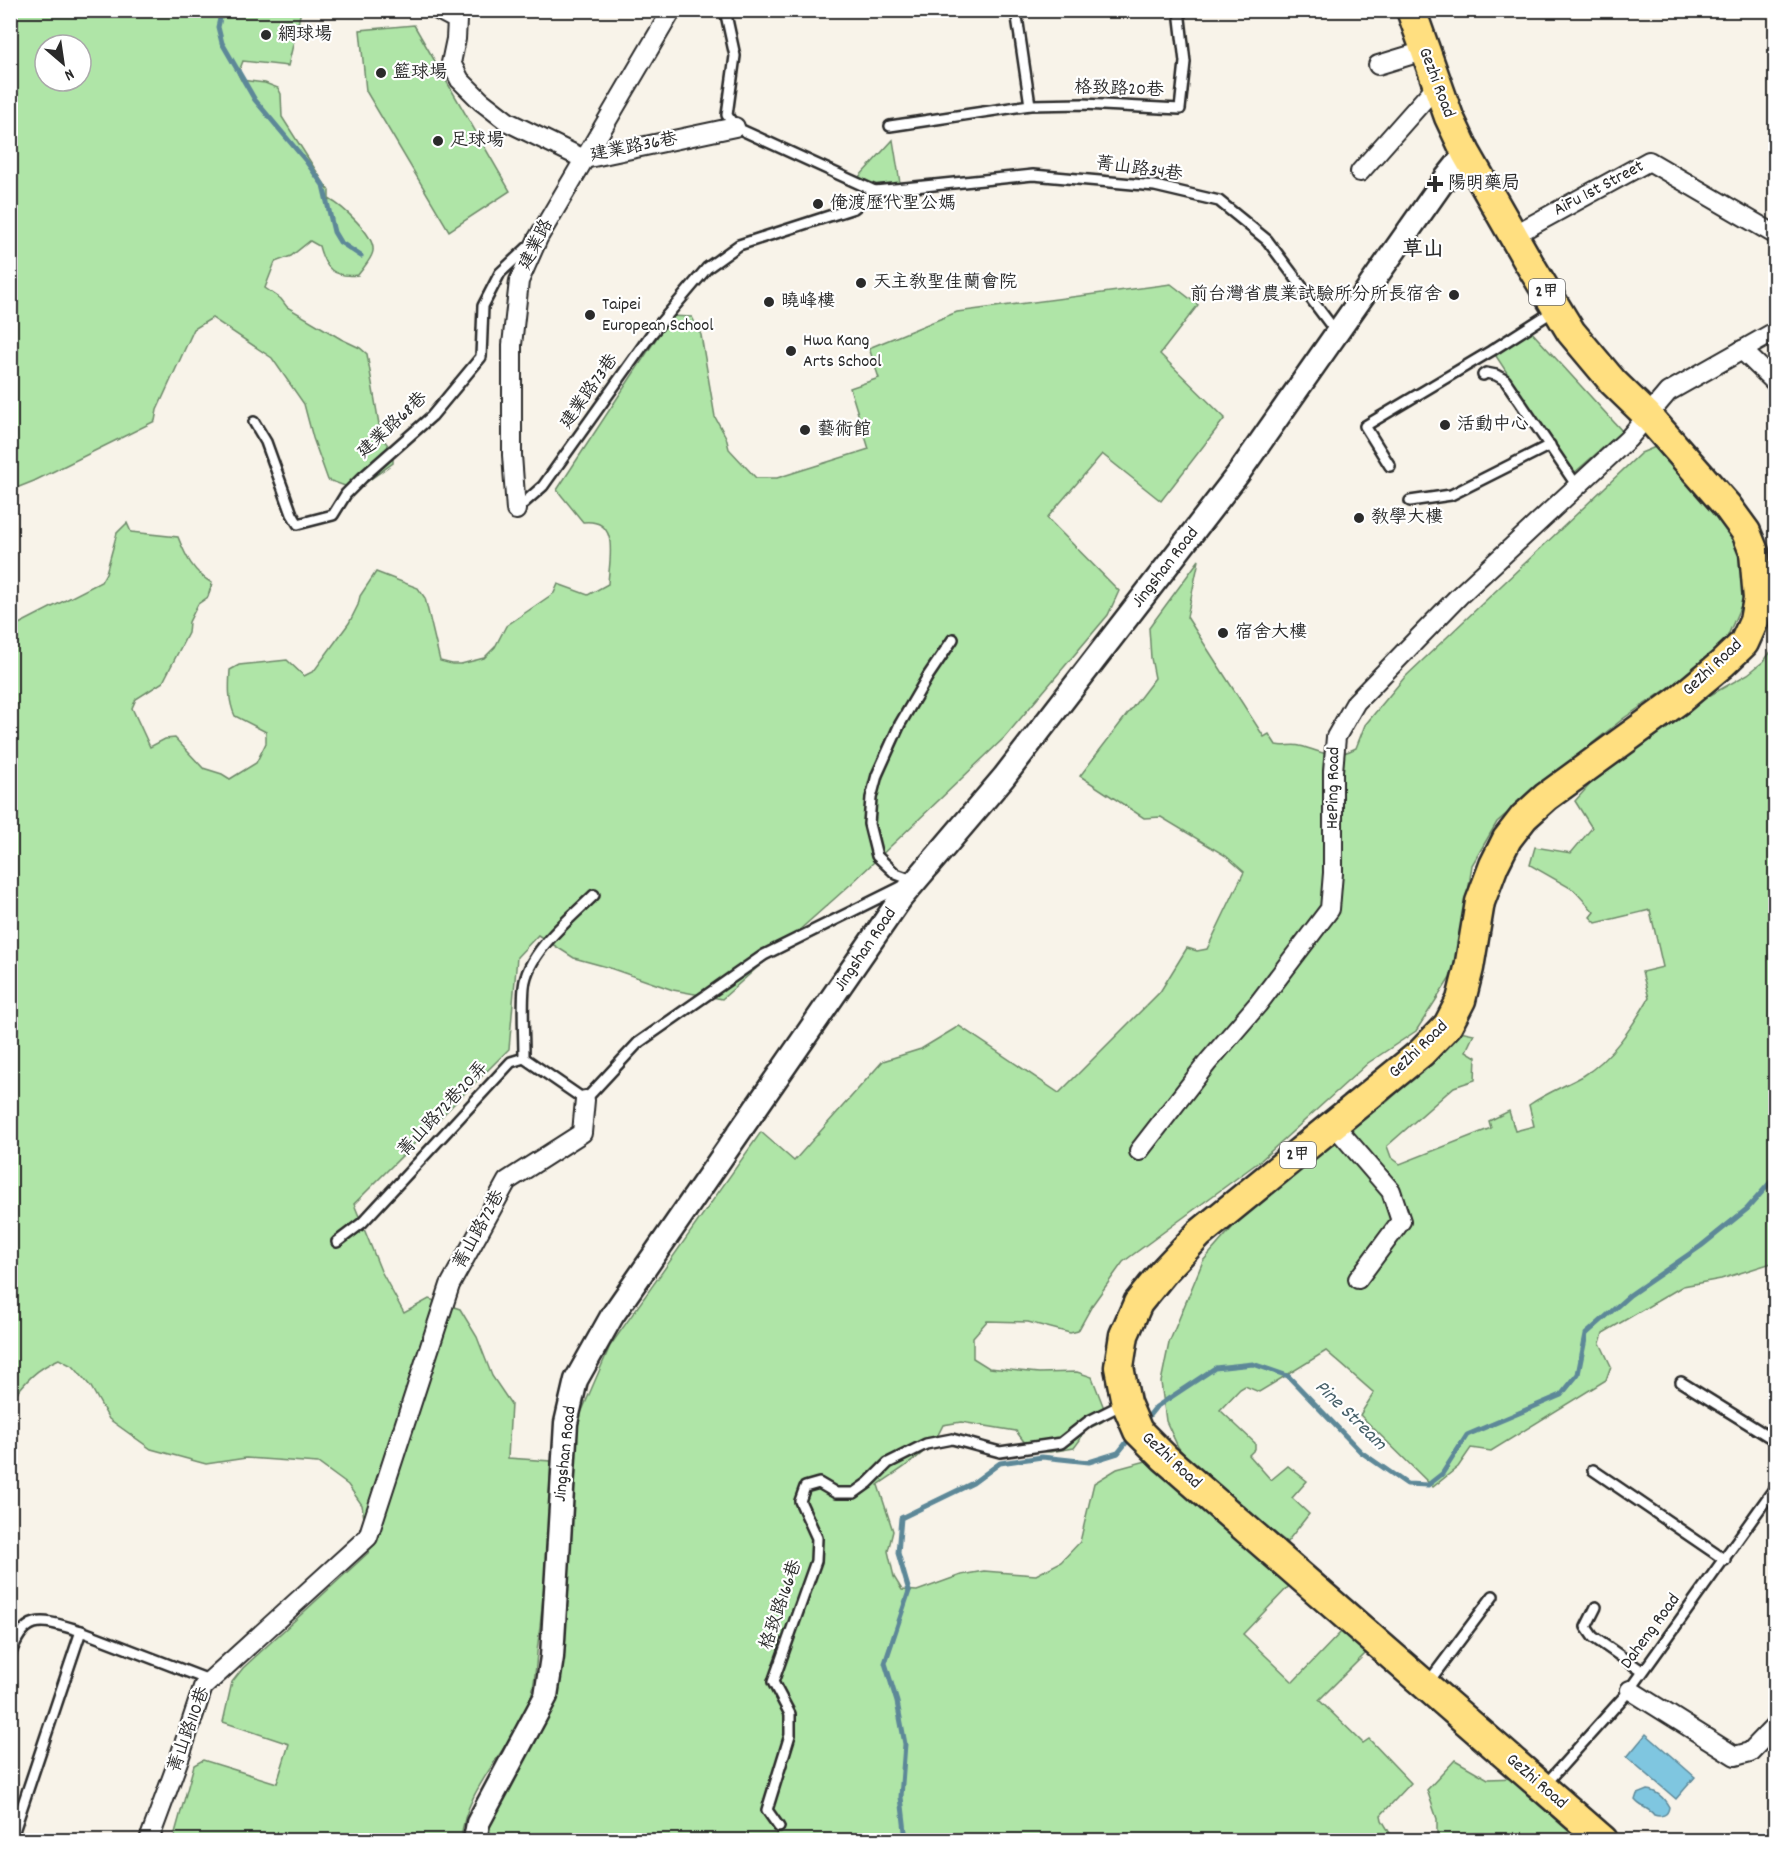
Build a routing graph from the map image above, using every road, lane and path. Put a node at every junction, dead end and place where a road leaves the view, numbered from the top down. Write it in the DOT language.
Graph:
graph roads {
  1 [pos="438,10"];
  2 [pos="672,10"];
  3 [pos="725,10"];
  4 [pos="1016,10"];
  5 [pos="1179,10"];
  6 [pos="1411,10"];
  7 [pos="1424,51"];
  8 [pos="1378,65"];
  9 [pos="1437,85"];
  10 [pos="1030,105"];
  11 [pos="890,126"];
  12 [pos="735,127"];
  13 [pos="1466,153"];
  14 [pos="584,159"];
  15 [pos="1360,172"];
  16 [pos="875,191"];
  17 [pos="1514,235"];
  18 [pos="1776,235"];
  19 [pos="538,238"];
  20 [pos="1557,308"];
  21 [pos="1776,331"];
  22 [pos="1337,333"];
  23 [pos="1742,350"];
  24 [pos="1483,375"];
  25 [pos="1776,383"];
  26 [pos="1647,415"];
  27 [pos="254,422"];
  28 [pos="1550,445"];
  29 [pos="1390,466"];
  30 [pos="1577,486"];
  31 [pos="1410,501"];
  32 [pos="516,510"];
  33 [pos="1766,572"];
  34 [pos="953,639"];
  35 [pos="915,881"];
  36 [pos="594,895"];
  37 [pos="524,1058"];
  38 [pos="585,1100"];
  39 [pos="1334,1125"];
  40 [pos="1139,1151"];
  41 [pos="337,1242"];
  42 [pos="1358,1279"];
  43 [pos="1681,1382"];
  44 [pos="1126,1403"];
  45 [pos="1776,1441"];
  46 [pos="1593,1470"];
  47 [pos="1776,1486"];
  48 [pos="1725,1560"];
  49 [pos="1493,1596"];
  50 [pos="1596,1607"];
  51 [pos="81,1631"];
  52 [pos="10,1656"];
  53 [pos="1642,1671"];
  54 [pos="208,1680"];
  55 [pos="1425,1686"];
  56 [pos="1630,1690"];
  57 [pos="1776,1725"];
  58 [pos="1543,1788"];
  59 [pos="779,1827"];
  60 [pos="11,1840"];
  61 [pos="149,1840"];
  62 [pos="475,1840"];
  63 [pos="1603,1840"];
  1 -- 14 [label="street, 建業路36巷"];
  2 -- 14 [label="street, 建業路"];
  3 -- 12 [label="lane"];
  4 -- 10 [label="lane"];
  5 -- 10 [label="lane, 格致路20巷"];
  6 -- 7 [label="main road, Gezhi Road / 2甲"];
  7 -- 8 [label="street"];
  7 -- 9 [label="main road, Gezhi Road / 2甲"];
  9 -- 13 [label="main road, Gezhi Road / 2甲"];
  9 -- 15 [label="street"];
  10 -- 11 [label="lane, 格致路20巷"];
  12 -- 14 [label="street, 建業路36巷"];
  12 -- 16 [label="lane"];
  13 -- 17 [label="main road, GeZhi Road / 2甲"];
  13 -- 22 [label="street, Jingshan Road"];
  14 -- 19 [label="street, 建業路"];
  16 -- 22 [label="lane, 菁山路34巷"];
  16 -- 32 [label="lane, 建業路73巷"];
  17 -- 18 [label="street, AiFu 1st Street"];
  17 -- 20 [label="main road, GeZhi Road / 2甲"];
  19 -- 27 [label="lane, 建業路68巷"];
  19 -- 32 [label="street, 建業路"];
  20 -- 26 [label="main road, GeZhi Road / 2甲"];
  20 -- 29 [label="lane"];
  21 -- 23 [label="street, HePing Road"];
  22 -- 35 [label="street, Jingshan Road"];
  23 -- 25 [label="street"];
  23 -- 26 [label="street, HePing Road"];
  24 -- 28 [label="lane"];
  26 -- 30 [label="street, HePing Road"];
  26 -- 33 [label="main road, GeZhi Road / 2甲"];
  28 -- 30 [label="lane"];
  28 -- 31 [label="lane"];
  30 -- 40 [label="street, HePing Road"];
  33 -- 39 [label="main road, GeZhi Road / 2甲"];
  34 -- 35 [label="lane"];
  35 -- 38 [label="lane"];
  35 -- 62 [label="street, Jingshan Road"];
  36 -- 37 [label="lane"];
  37 -- 38 [label="lane"];
  37 -- 41 [label="lane, 菁山路72巷20弄"];
  38 -- 54 [label="street, 菁山路72巷"];
  39 -- 42 [label="street"];
  39 -- 44 [label="main road, GeZhi Road / 2甲"];
  43 -- 45 [label="lane"];
  44 -- 55 [label="main road, GeZhi Road / 2甲"];
  44 -- 59 [label="lane, 格致路166巷"];
  46 -- 48 [label="lane"];
  47 -- 48 [label="lane, Daheng Road"];
  48 -- 53 [label="lane, Daheng Road"];
  49 -- 55 [label="lane"];
  50 -- 53 [label="lane"];
  51 -- 52 [label="lane, 菁山路110巷"];
  51 -- 54 [label="lane, 菁山路110巷"];
  51 -- 60 [label="lane"];
  53 -- 56 [label="lane, Daheng Road"];
  54 -- 61 [label="street, 菁山路110巷"];
  55 -- 58 [label="main road, GeZhi Road / 2甲"];
  56 -- 57 [label="street"];
  56 -- 58 [label="lane, Daheng Road"];
  58 -- 63 [label="main road, GeZhi Road / 2甲"];
}
